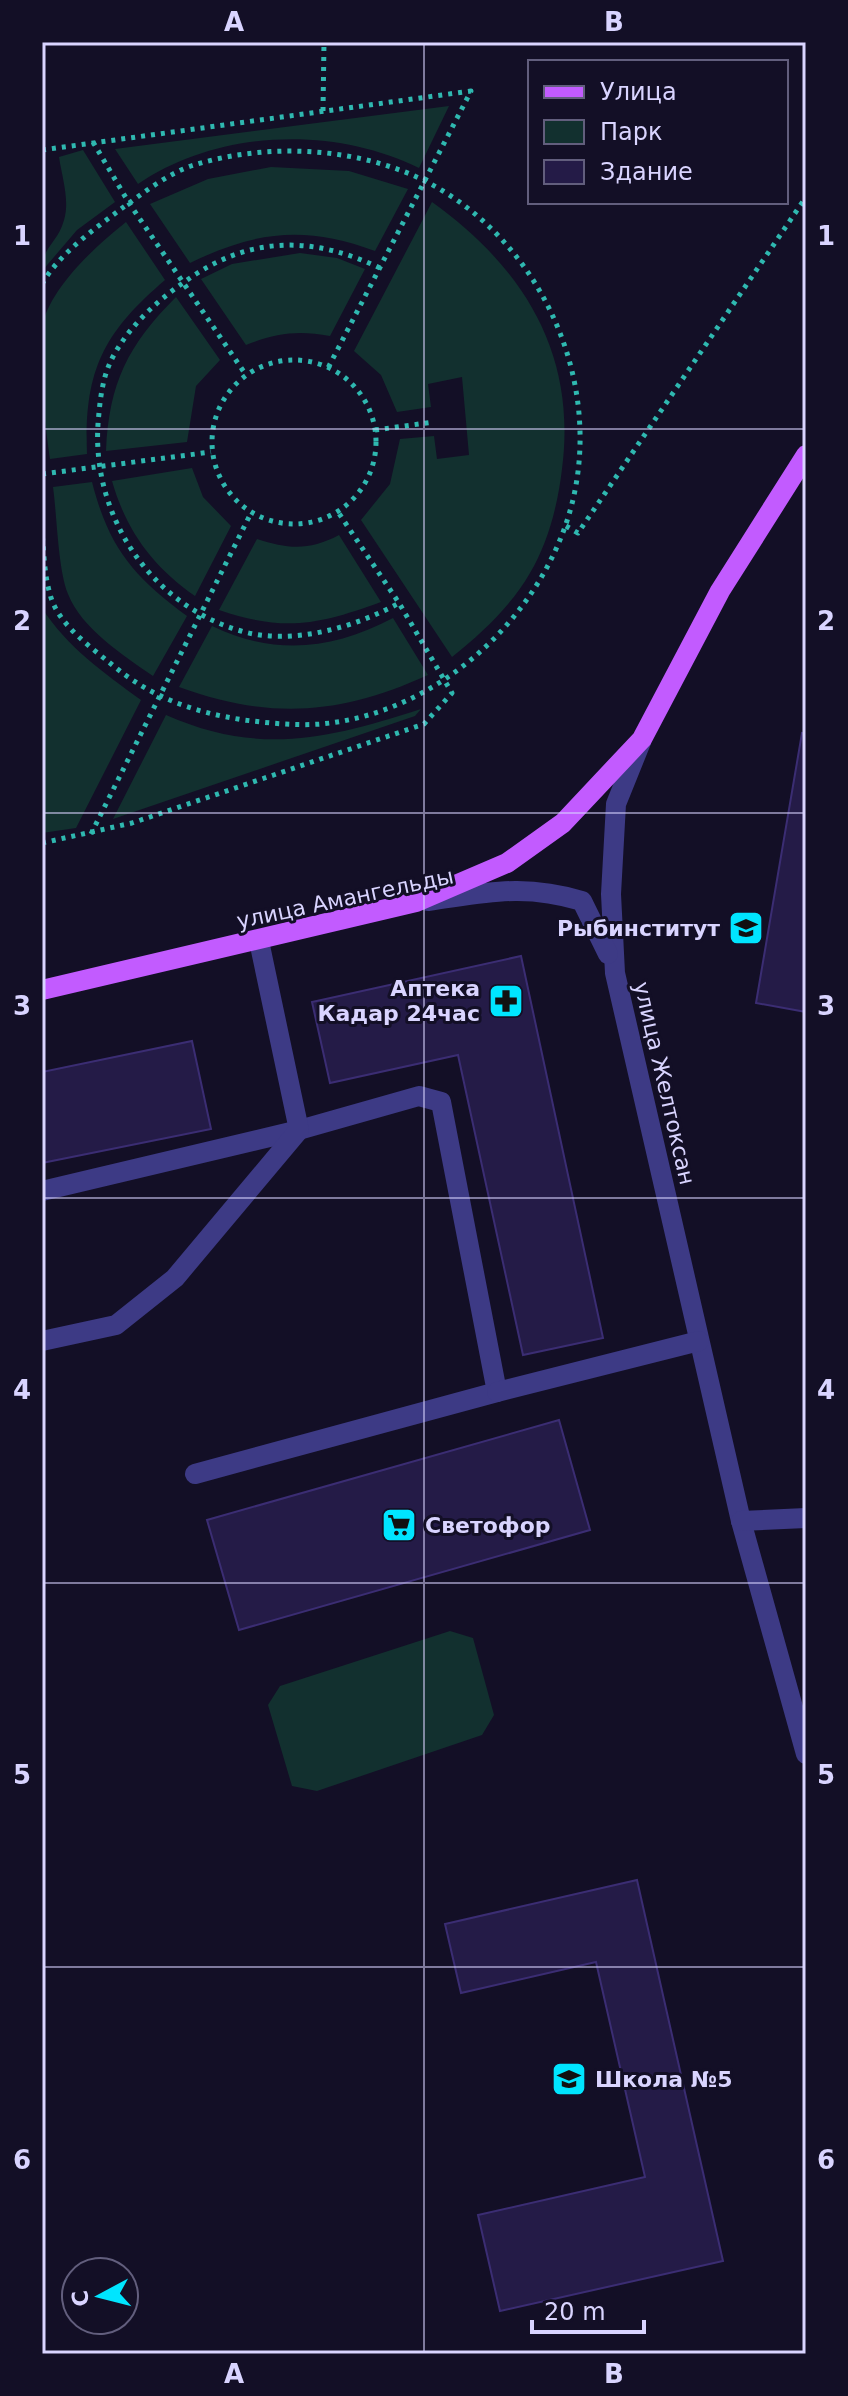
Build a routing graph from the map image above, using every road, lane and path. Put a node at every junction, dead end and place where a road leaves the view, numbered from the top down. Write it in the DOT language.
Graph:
graph roads {
  1 [pos="324,42"];
  2 [pos="323,111"];
  3 [pos="93,142"];
  4 [pos="42,150"];
  5 [pos="424,183"];
  6 [pos="806,197"];
  7 [pos="129,203"];
  8 [pos="380,268"];
  9 [pos="183,282"];
  10 [pos="42,284"];
  11 [pos="328,368"];
  12 [pos="246,375"];
  13 [pos="434,422"];
  14 [pos="375,430"];
  15 [pos="211,452"];
  16 [pos="806,455"];
  17 [pos="98,467"];
  18 [pos="42,474"];
  19 [pos="338,512"];
  20 [pos="251,513"];
  21 [pos="566,526"];
  22 [pos="42,532"];
  23 [pos="399,603"];
  24 [pos="201,613"];
  25 [pos="445,679"];
  26 [pos="159,698"];
  27 [pos="642,739"];
  28 [pos="91,834"];
  29 [pos="42,843"];
  30 [pos="416,902"];
  31 [pos="259,941"];
  32 [pos="615,973"];
  33 [pos="42,990"];
  34 [pos="299,1130"];
  35 [pos="42,1191"];
  36 [pos="42,1341"];
  37 [pos="699,1341"];
  38 [pos="497,1392"];
  39 [pos="195,1474"];
  40 [pos="806,1518"];
  41 [pos="741,1521"];
  42 [pos="806,1754"];
  1 -- 2 [label="path"];
  2 -- 3 [label="path"];
  2 -- 5 [label="path"];
  3 -- 4 [label="path"];
  3 -- 7 [label="path"];
  5 -- 7 [label="path"];
  5 -- 8 [label="path"];
  5 -- 21 [label="path"];
  6 -- 21 [label="path"];
  7 -- 9 [label="path"];
  7 -- 10 [label="path"];
  8 -- 9 [label="path"];
  8 -- 11 [label="path"];
  9 -- 12 [label="path"];
  9 -- 17 [label="path"];
  11 -- 12 [label="path"];
  11 -- 14 [label="path"];
  12 -- 15 [label="path"];
  13 -- 14 [label="path"];
  14 -- 19 [label="path"];
  15 -- 17 [label="path"];
  15 -- 20 [label="path"];
  16 -- 27 [label="main road, улица Желтоксан"];
  17 -- 18 [label="path"];
  17 -- 24 [label="path"];
  19 -- 20 [label="path"];
  19 -- 23 [label="path"];
  20 -- 24 [label="path"];
  21 -- 25 [label="path"];
  22 -- 26 [label="path"];
  23 -- 24 [label="path"];
  23 -- 25 [label="path"];
  24 -- 26 [label="path"];
  25 -- 26 [label="path"];
  25 -- 28 [label="path"];
  26 -- 28 [label="path"];
  27 -- 30 [label="main road"];
  27 -- 32 [label="street, улица Желтоксан"];
  28 -- 29 [label="path"];
  30 -- 31 [label="main road, улица Амангельды"];
  30 -- 32 [label="street, улица Амангельды"];
  31 -- 33 [label="main road, улица Амангельды"];
  31 -- 34 [label="street"];
  32 -- 37 [label="street, улица Желтоксан"];
  34 -- 35 [label="street"];
  34 -- 36 [label="street"];
  34 -- 38 [label="street"];
  37 -- 38 [label="street"];
  37 -- 41 [label="street, улица Желтоксан"];
  38 -- 39 [label="street"];
  40 -- 41 [label="street"];
  41 -- 42 [label="street, улица Желтоксан"];
}
